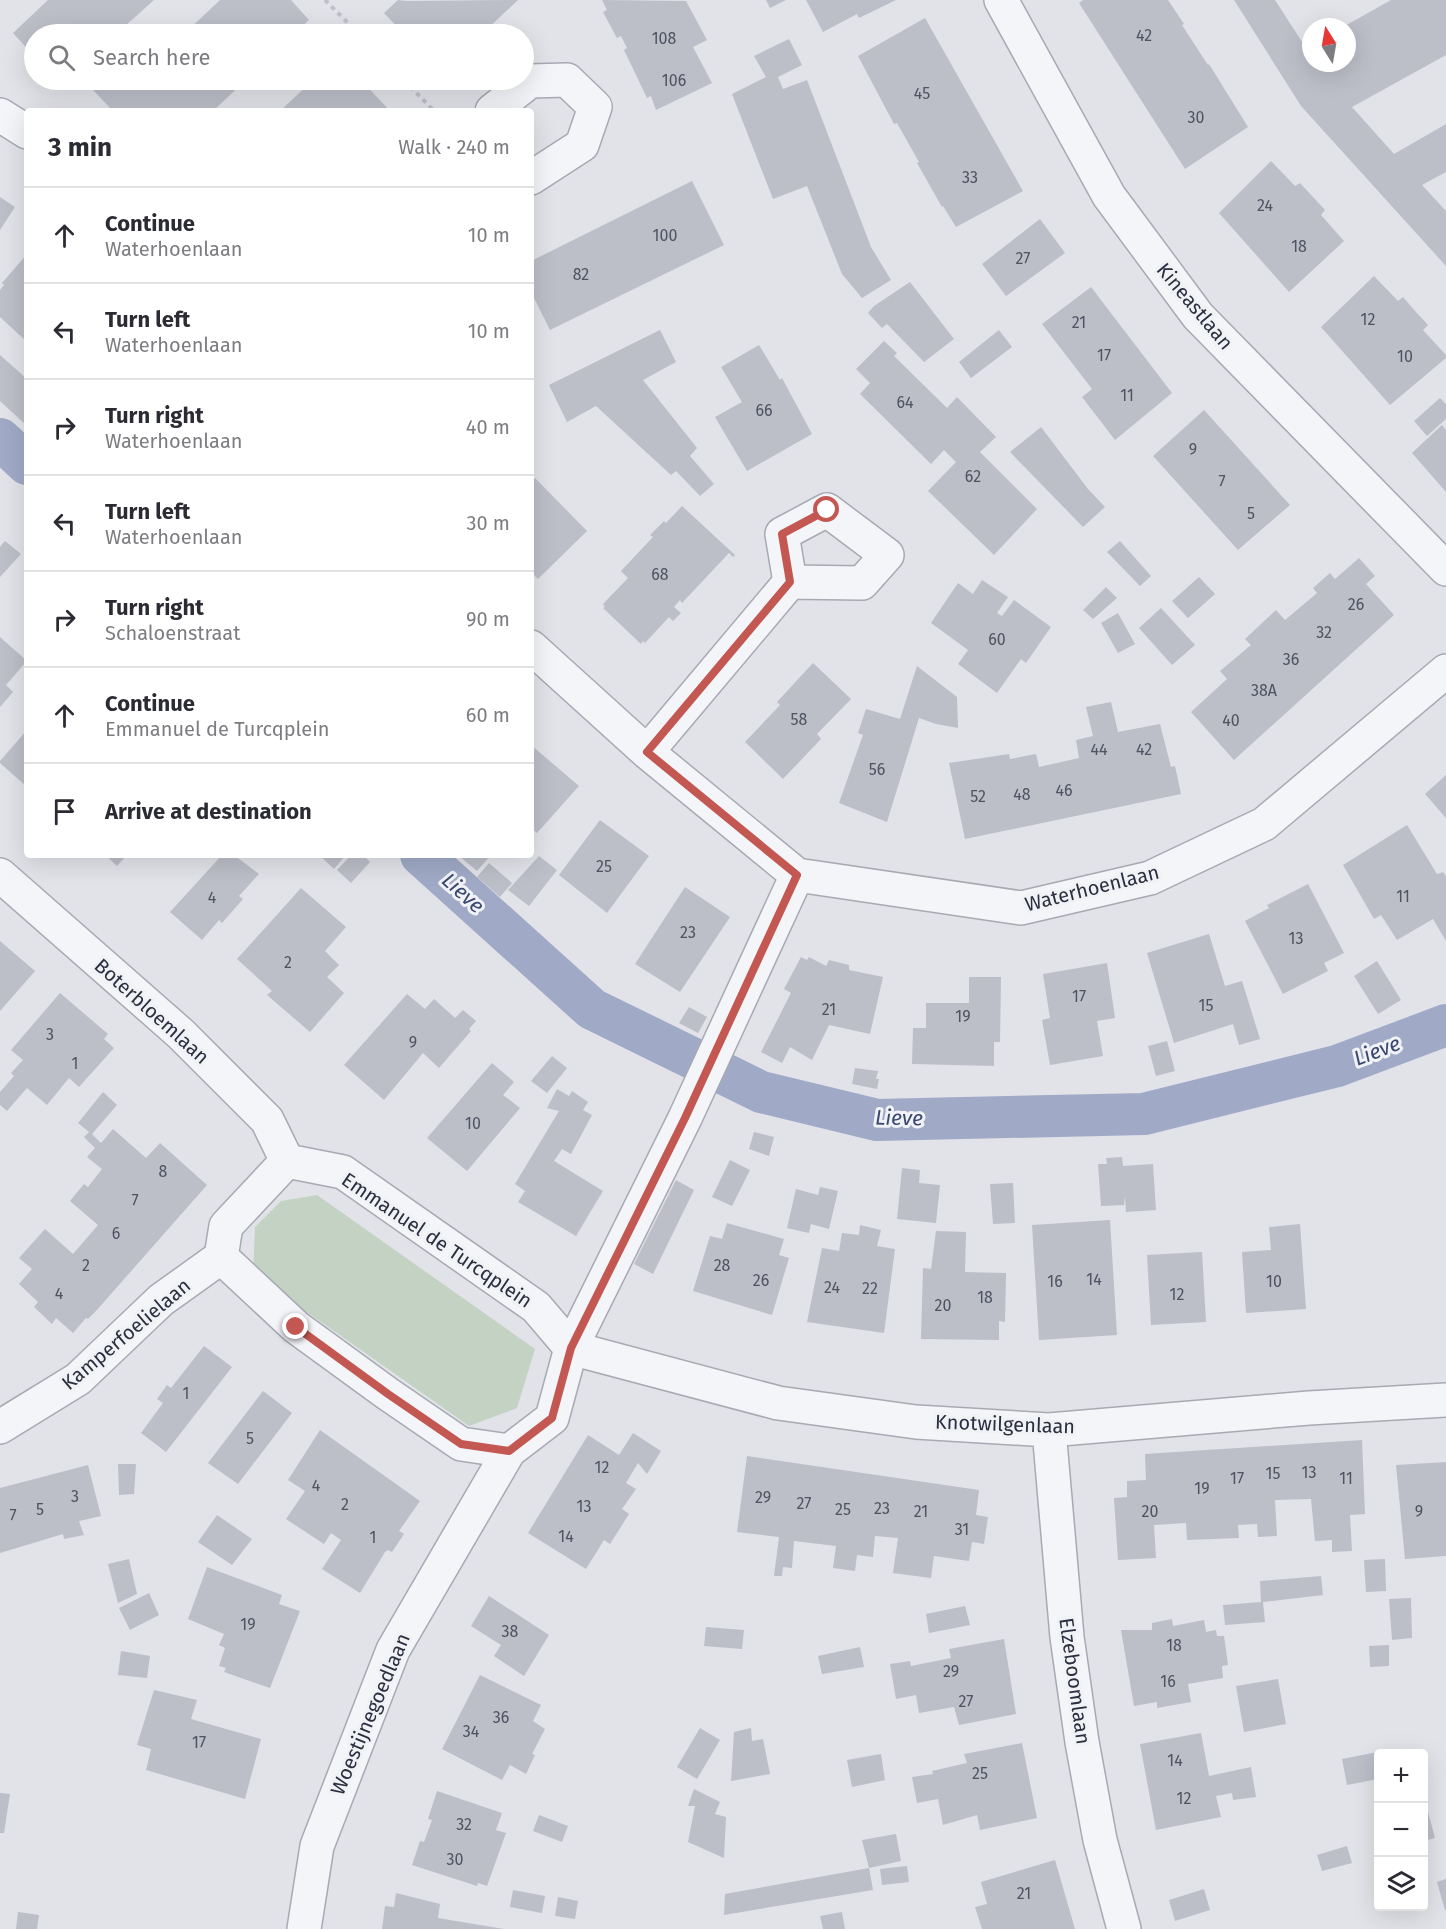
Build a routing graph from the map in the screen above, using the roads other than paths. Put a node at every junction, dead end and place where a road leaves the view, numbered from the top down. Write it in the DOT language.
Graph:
graph roads {
  1 [pos="1001,0"];
  2 [pos="534,81"];
  3 [pos="519,90"];
  4 [pos="496,108"];
  5 [pos="0,115"];
  6 [pos="24,130"];
  7 [pos="534,176"];
  8 [pos="1446,569"];
  9 [pos="790,582"];
  10 [pos="534,650"];
  11 [pos="1446,671"];
  12 [pos="647,752"];
  13 [pos="0,875"];
  14 [pos="797,875"];
  15 [pos="287,1161"];
  16 [pos="221,1257"];
  17 [pos="571,1348"];
  18 [pos="1446,1400"];
  19 [pos="0,1427"];
  20 [pos="1049,1430"];
  21 [pos="509,1451"];
  22 [pos="304,1929"];
  23 [pos="1124,1929"];
  1 -- 8 [label="street, Kineastlaan"];
  2 -- 7 [label="street"];
  3 -- 4 [label="street"];
  5 -- 6 [label="street"];
  9 -- 12 [label="street"];
  10 -- 12 [label="street"];
  11 -- 14 [label="street, Waterhoenlaan"];
  12 -- 14 [label="street"];
  13 -- 15 [label="street, Boterbloemlaan"];
  14 -- 17 [label="street"];
  15 -- 16 [label="street"];
  15 -- 17 [label="street, Emmanuel de Turcqplein"];
  16 -- 19 [label="street, Kamperfoelielaan"];
  16 -- 21 [label="street"];
  17 -- 20 [label="street, Knotwilgenlaan"];
  17 -- 21 [label="street"];
  18 -- 20 [label="street, Knotwilgenlaan"];
  20 -- 23 [label="street, Elzeboomlaan"];
  21 -- 22 [label="street, Woestijnegoedlaan"];
}
